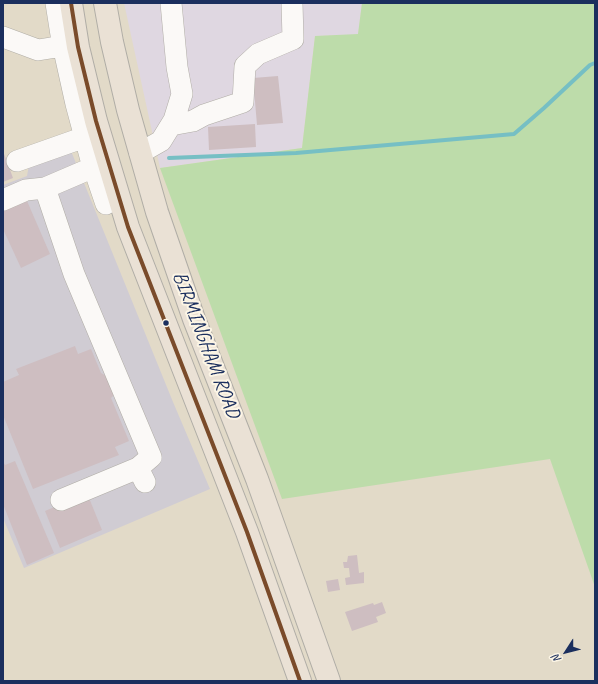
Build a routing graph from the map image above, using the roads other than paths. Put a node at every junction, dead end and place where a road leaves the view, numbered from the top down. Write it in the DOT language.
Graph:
graph roads {
  1 [pos="56,3"];
  2 [pos="71,3"];
  3 [pos="105,3"];
  4 [pos="171,3"];
  5 [pos="292,3"];
  6 [pos="3,37"];
  7 [pos="63,46"];
  8 [pos="171,125"];
  9 [pos="85,137"];
  10 [pos="140,153"];
  11 [pos="16,161"];
  12 [pos="94,168"];
  13 [pos="45,188"];
  14 [pos="3,200"];
  15 [pos="106,204"];
  16 [pos="61,500"];
  17 [pos="300,681"];
  18 [pos="329,681"];
  1 -- 7 [label="street"];
  2 -- 17 [label="highway, BIRMINGHAM ROAD"];
  3 -- 10 [label="highway, BIRMINGHAM ROAD"];
  4 -- 8 [label="street"];
  5 -- 8 [label="street"];
  6 -- 7 [label="street"];
  7 -- 9 [label="street"];
  8 -- 10 [label="street"];
  9 -- 11 [label="street"];
  9 -- 12 [label="street"];
  10 -- 18 [label="highway, BIRMINGHAM ROAD"];
  12 -- 13 [label="street"];
  12 -- 15 [label="street"];
  13 -- 14 [label="street"];
  13 -- 16 [label="street"];
}
